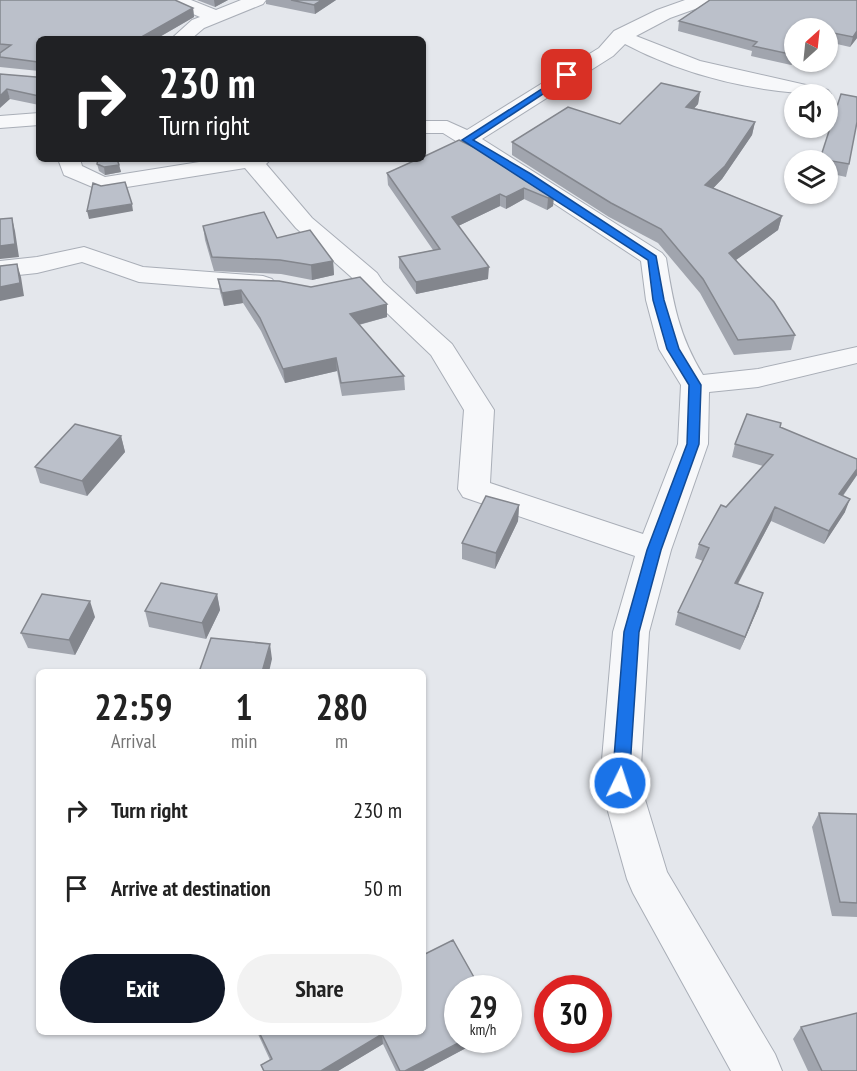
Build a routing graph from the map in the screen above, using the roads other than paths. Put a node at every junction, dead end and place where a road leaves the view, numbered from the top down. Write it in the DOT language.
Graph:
graph roads {
  1 [pos="176,0"];
  2 [pos="257,0"];
  3 [pos="703,0"];
  4 [pos="214,16"];
  5 [pos="621,35"];
  6 [pos="184,36"];
  7 [pos="784,87"];
  8 [pos="36,119"];
  9 [pos="0,122"];
  10 [pos="426,127"];
  11 [pos="466,140"];
  12 [pos="70,162"];
  13 [pos="243,162"];
  14 [pos="258,162"];
  15 [pos="0,269"];
  16 [pos="368,278"];
  17 [pos="334,285"];
  18 [pos="291,286"];
  19 [pos="857,355"];
  20 [pos="695,385"];
  21 [pos="654,550"];
  22 [pos="758,1071"];
  1 -- 4 [label="street"];
  2 -- 4 [label="street"];
  3 -- 5 [label="street"];
  4 -- 6 [label="street"];
  5 -- 7 [label="street"];
  5 -- 11 [label="street"];
  8 -- 9 [label="street"];
  10 -- 11 [label="street"];
  11 -- 20 [label="street"];
  12 -- 13 [label="street"];
  14 -- 16 [label="street"];
  15 -- 18 [label="street"];
  16 -- 17 [label="street"];
  16 -- 21 [label="street"];
  19 -- 20 [label="street"];
  20 -- 21 [label="street"];
  21 -- 22 [label="street"];
}
